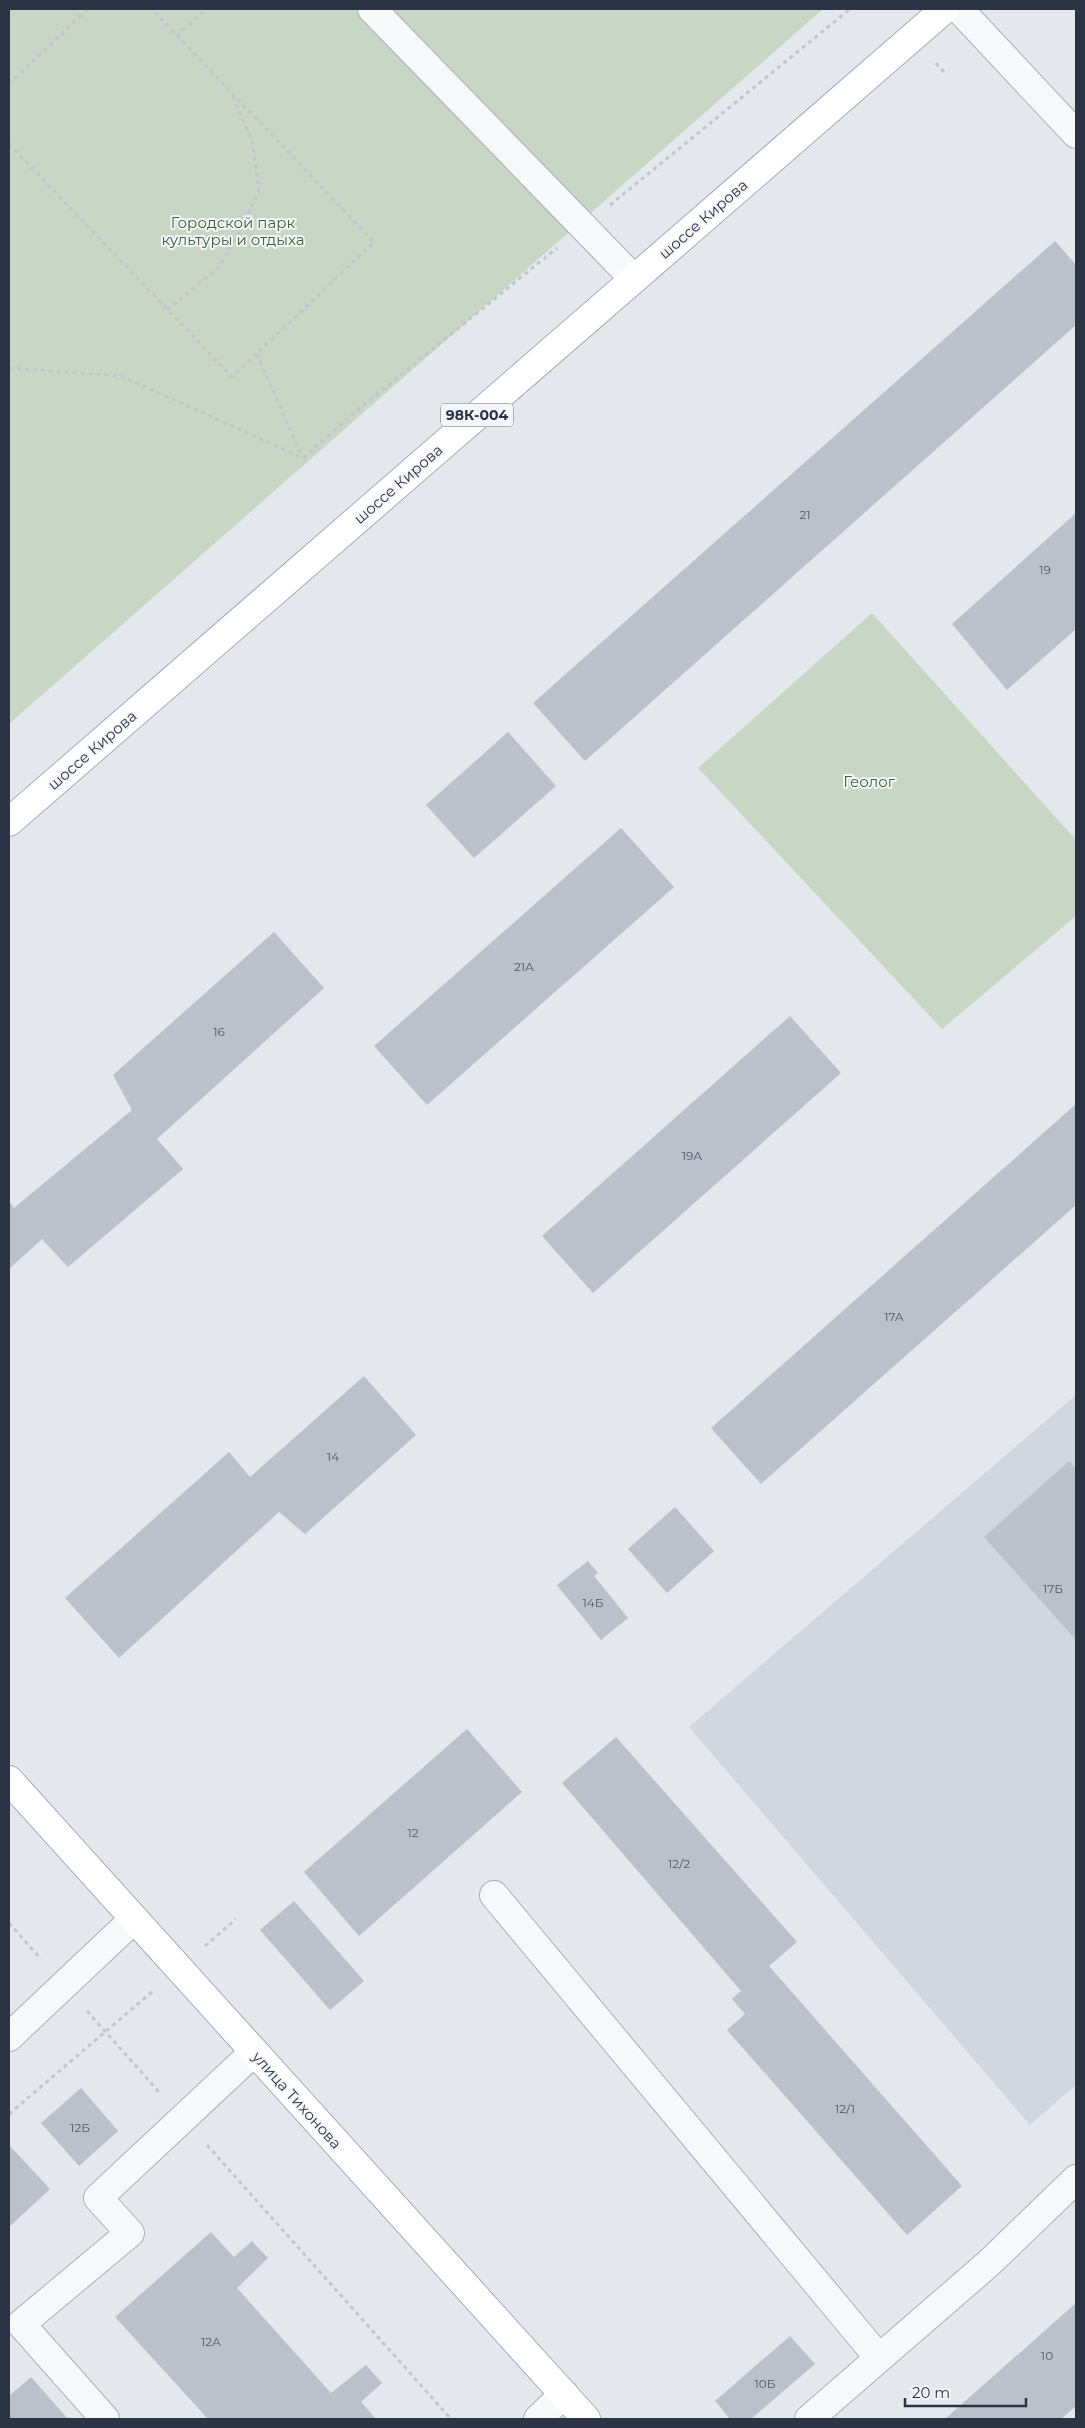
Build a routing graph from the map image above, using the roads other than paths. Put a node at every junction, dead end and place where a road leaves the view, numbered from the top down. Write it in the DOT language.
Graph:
graph roads {
  1 [pos="372,9"];
  2 [pos="945,9"];
  3 [pos="958,9"];
  4 [pos="1076,134"];
  5 [pos="634,279"];
  6 [pos="9,822"];
  7 [pos="9,1780"];
  8 [pos="494,1895"];
  9 [pos="134,1918"];
  10 [pos="9,2037"];
  11 [pos="254,2052"];
  12 [pos="1076,2179"];
  13 [pos="879,2358"];
  14 [pos="564,2394"];
  15 [pos="105,2419"];
  16 [pos="538,2419"];
  17 [pos="586,2419"];
  18 [pos="809,2419"];
  1 -- 5 [label="street"];
  2 -- 5 [label="main road, шоссе Кирова / 98К-004"];
  3 -- 4 [label="street"];
  5 -- 6 [label="main road, шоссе Кирова / 98К-004"];
  7 -- 9 [label="main road, улица Тихонова"];
  8 -- 13 [label="street"];
  9 -- 10 [label="street"];
  9 -- 11 [label="main road, улица Тихонова"];
  11 -- 14 [label="main road, улица Тихонова"];
  11 -- 15 [label="street"];
  12 -- 13 [label="street"];
  13 -- 18 [label="street"];
  14 -- 16 [label="street"];
  14 -- 17 [label="main road, улица Тихонова"];
}
